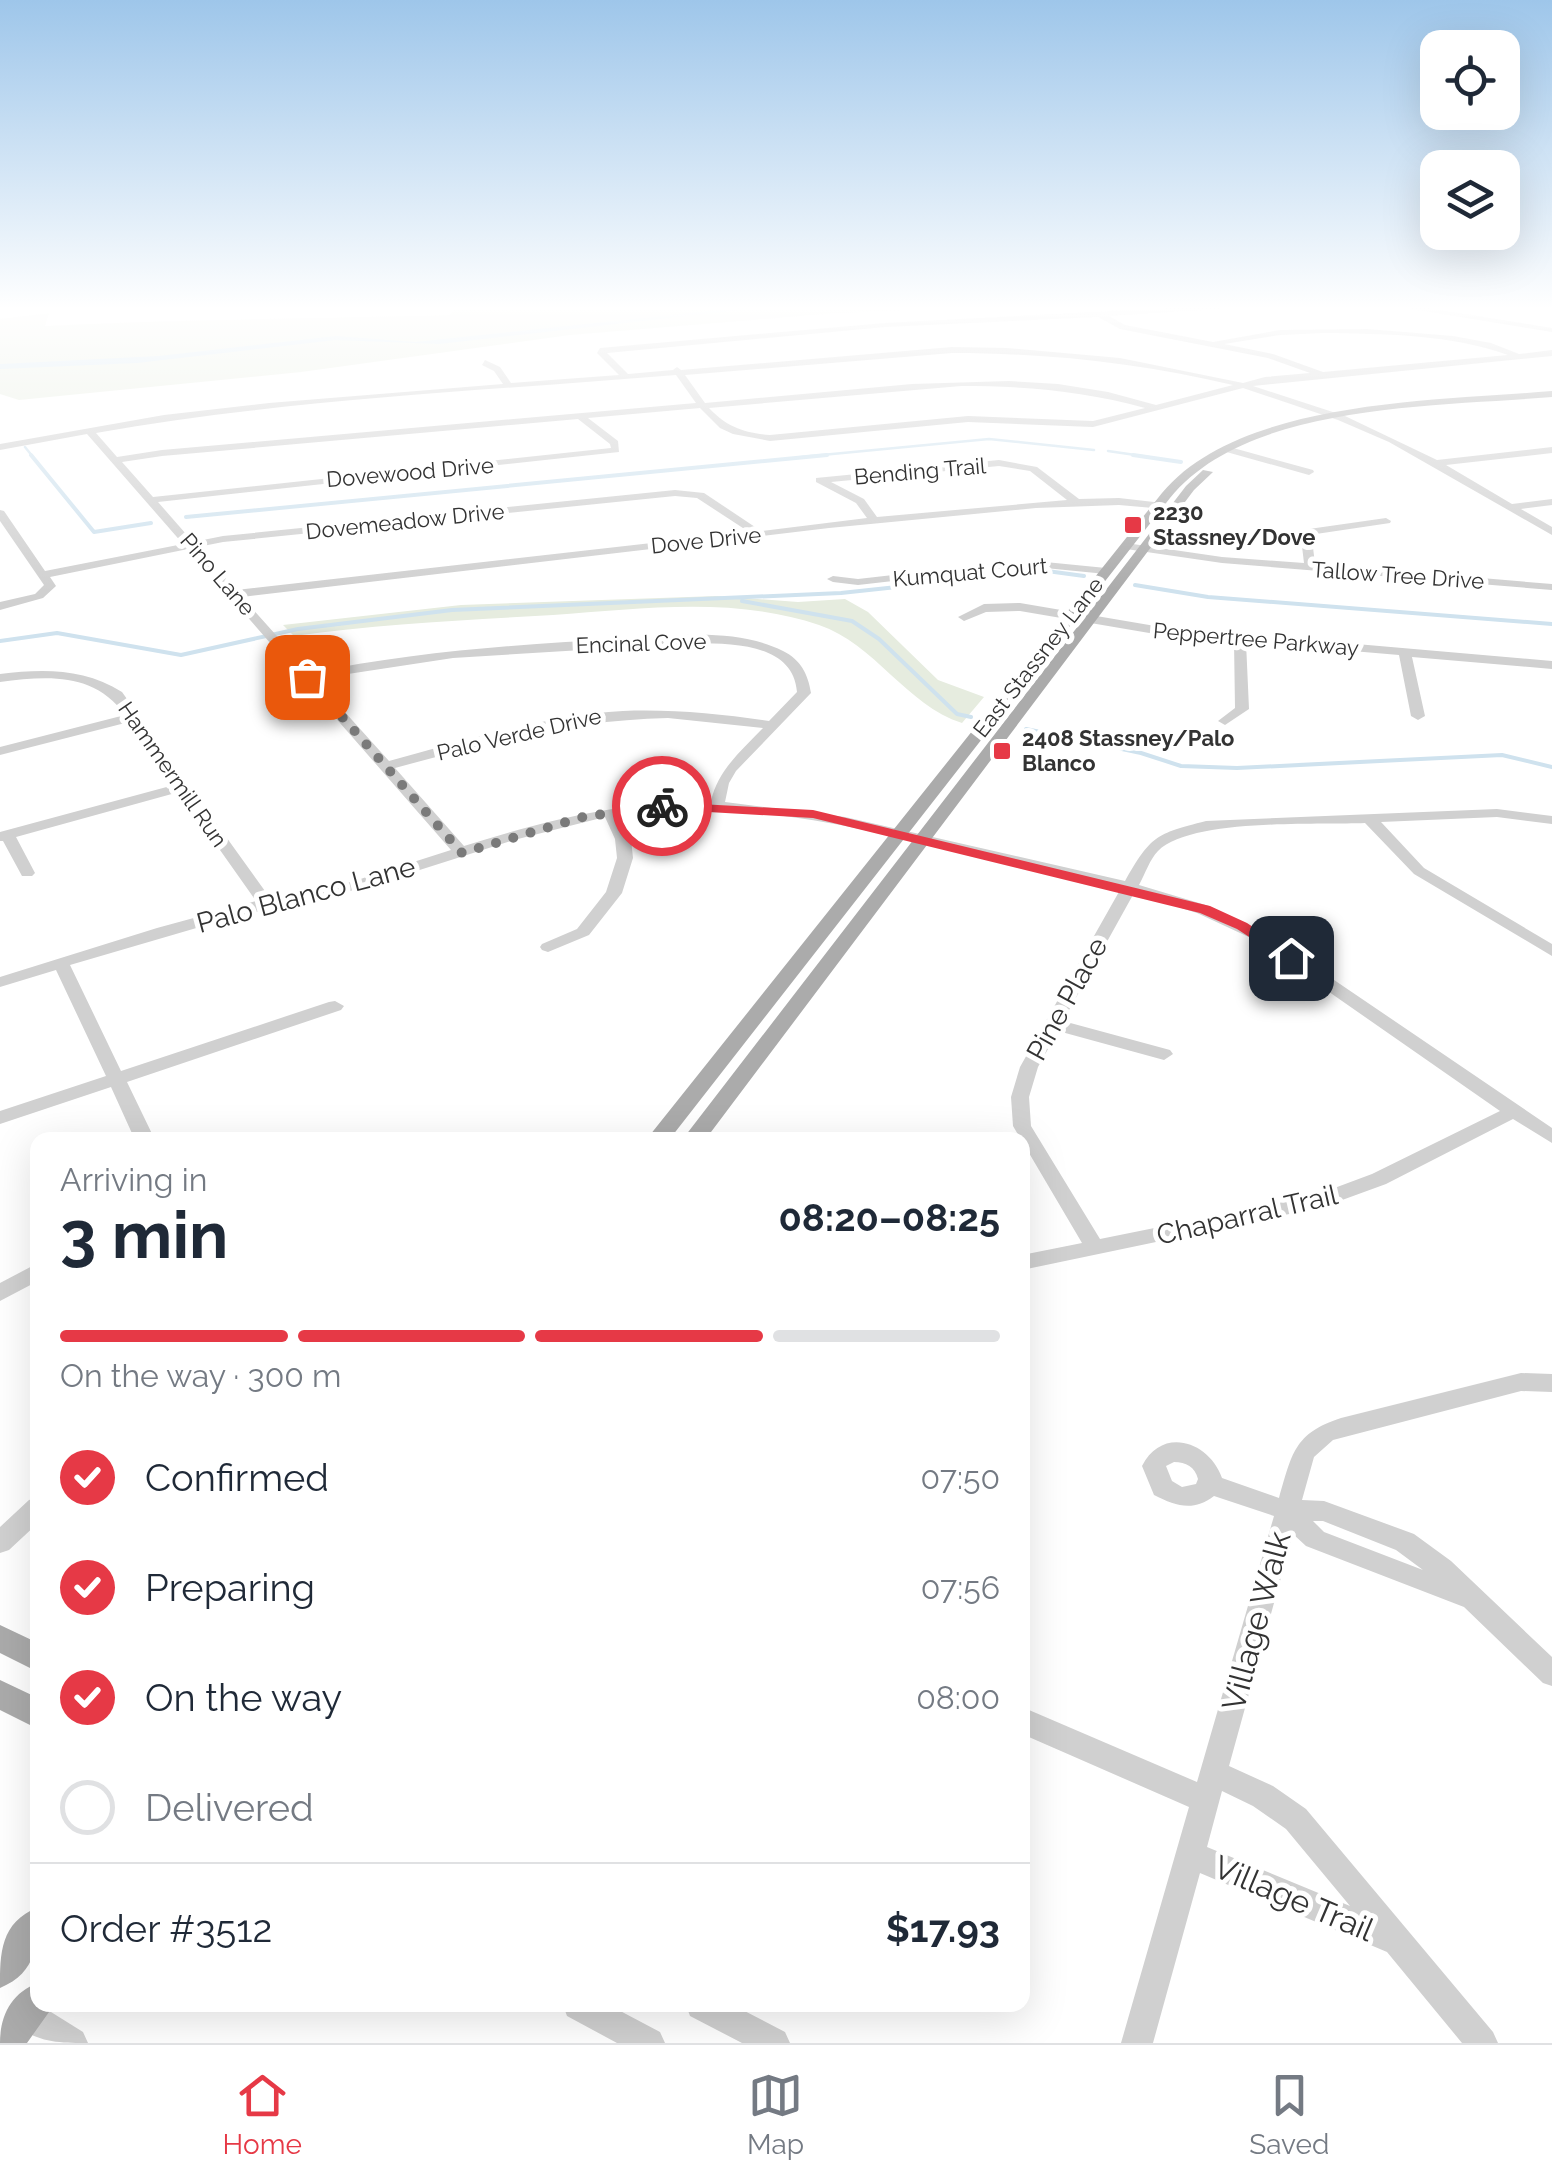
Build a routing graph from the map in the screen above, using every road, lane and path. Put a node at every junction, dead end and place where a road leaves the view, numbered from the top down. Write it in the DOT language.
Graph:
graph roads {
  1 [pos="325,401"];
  2 [pos="697,401"];
  3 [pos="746,401"];
  4 [pos="1132,401"];
  5 [pos="1187,401"];
  6 [pos="1284,401"];
  7 [pos="1518,401"];
  8 [pos="699,405"];
  9 [pos="1158,409"];
  10 [pos="580,416"];
  11 [pos="1342,420"];
  12 [pos="89,431"];
  13 [pos="0,447"];
  14 [pos="1226,449"];
  15 [pos="1552,450"];
  16 [pos="1240,453"];
  17 [pos="115,460"];
  18 [pos="1432,463"];
  19 [pos="1309,472"];
  20 [pos="152,500"];
  21 [pos="1075,501"];
  22 [pos="1552,502"];
  23 [pos="1159,504"];
  24 [pos="1176,507"];
  25 [pos="1509,507"];
  26 [pos="0,514"];
  27 [pos="874,519"];
  28 [pos="1386,521"];
  29 [pos="1552,532"];
  30 [pos="760,534"];
  31 [pos="193,544"];
  32 [pos="1126,546"];
  33 [pos="1144,549"];
  34 [pos="1310,568"];
  35 [pos="43,575"];
  36 [pos="1102,576"];
  37 [pos="834,580"];
  38 [pos="1552,587"];
  39 [pos="236,594"];
  40 [pos="0,606"];
  41 [pos="1071,615"];
  42 [pos="964,617"];
  43 [pos="1090,619"];
  44 [pos="1240,638"];
  45 [pos="1404,652"];
  46 [pos="1552,665"];
  47 [pos="307,677"];
  48 [pos="0,678"];
  49 [pos="1418,716"];
  50 [pos="133,717"];
  51 [pos="1225,720"];
  52 [pos="774,726"];
  53 [pos="0,751"];
  54 [pos="384,767"];
  55 [pos="183,787"];
  56 [pos="717,806"];
  57 [pos="610,812"];
  58 [pos="1370,819"];
  59 [pos="1552,820"];
  60 [pos="899,833"];
  61 [pos="3,836"];
  62 [pos="923,838"];
  63 [pos="462,853"];
  64 [pos="27,873"];
  65 [pos="1128,888"];
  66 [pos="266,904"];
  67 [pos="548,948"];
  68 [pos="1552,952"];
  69 [pos="62,963"];
  70 [pos="0,982"];
  71 [pos="335,1006"];
  72 [pos="1054,1024"];
  73 [pos="1164,1054"];
  74 [pos="117,1080"];
  75 [pos="1514,1111"];
  76 [pos="0,1118"];
  77 [pos="141,1132"];
  78 [pos="663,1132"];
  79 [pos="699,1132"];
  80 [pos="1026,1132"];
  81 [pos="1552,1137"];
  82 [pos="1030,1139"];
  83 [pos="1095,1248"];
  84 [pos="1030,1261"];
  85 [pos="30,1276"];
  86 [pos="0,1293"];
  87 [pos="1552,1383"];
  88 [pos="1209,1484"];
  89 [pos="1285,1510"];
  90 [pos="30,1515"];
  91 [pos="0,1542"];
  92 [pos="0,1638"];
  93 [pos="30,1654"];
  94 [pos="1552,1674"];
  95 [pos="0,1694"];
  96 [pos="30,1711"];
  97 [pos="1030,1723"];
  98 [pos="1211,1787"];
  99 [pos="1192,1855"];
  100 [pos="30,1934"];
  101 [pos="1396,1941"];
  102 [pos="0,1972"];
  103 [pos="30,2009"];
  104 [pos="38,2012"];
  105 [pos="591,2012"];
  106 [pos="714,2012"];
  107 [pos="4,2043"];
  108 [pos="72,2043"];
  109 [pos="649,2043"];
  110 [pos="774,2043"];
  111 [pos="1136,2043"];
  112 [pos="1482,2043"];
  1 -- 12 [label="street"];
  2 -- 8 [label="street"];
  3 -- 8 [label="street"];
  4 -- 9 [label="street"];
  5 -- 9 [label="street"];
  6 -- 11 [label="street"];
  7 -- 11 [label="main road, East Stassney Lane"];
  8 -- 9 [label="street"];
  8 -- 10 [label="street"];
  10 -- 17 [label="street"];
  10 -- 20 [label="street, Dovewood Drive"];
  11 -- 14 [label="main road, East Stassney Lane"];
  11 -- 16 [label="main road, East Stassney Lane"];
  11 -- 18 [label="street"];
  12 -- 13 [label="street"];
  12 -- 17 [label="street, Pino Lane"];
  14 -- 16 [label="street"];
  14 -- 23 [label="main road, East Stassney Lane"];
  15 -- 18 [label="street"];
  16 -- 19 [label="street"];
  16 -- 24 [label="main road, East Stassney Lane"];
  17 -- 20 [label="street, Pino Lane"];
  18 -- 25 [label="street"];
  20 -- 31 [label="street, Pino Lane"];
  21 -- 23 [label="street, Dove Drive"];
  21 -- 27 [label="street, Dove Drive"];
  21 -- 27 [label="street, Bending Trail"];
  22 -- 25 [label="street"];
  23 -- 24 [label="street, Dove Drive"];
  23 -- 32 [label="main road, East Stassney Lane"];
  24 -- 33 [label="main road, East Stassney Lane"];
  25 -- 29 [label="street"];
  26 -- 35 [label="street"];
  27 -- 30 [label="street, Dove Drive"];
  28 -- 34 [label="street"];
  30 -- 31 [label="street, Dovemeadow Drive"];
  30 -- 39 [label="street, Dove Drive"];
  31 -- 35 [label="street, Dovemeadow Drive"];
  31 -- 39 [label="street, Pino Lane"];
  32 -- 33 [label="street, Tallow Tree Drive"];
  32 -- 36 [label="main road, East Stassney Lane"];
  33 -- 34 [label="street, Tallow Tree Drive"];
  33 -- 43 [label="main road, East Stassney Lane"];
  34 -- 38 [label="street, Tallow Tree Drive"];
  35 -- 40 [label="street"];
  36 -- 37 [label="street, Kumquat Court"];
  36 -- 41 [label="main road, East Stassney Lane"];
  39 -- 47 [label="street, Pino Lane"];
  41 -- 42 [label="street, Peppertree Parkway"];
  41 -- 43 [label="street, Peppertree Parkway"];
  41 -- 60 [label="main road, East Stassney Lane"];
  43 -- 44 [label="street, Peppertree Parkway"];
  43 -- 62 [label="main road, East Stassney Lane"];
  44 -- 45 [label="street, Peppertree Parkway"];
  44 -- 51 [label="street"];
  45 -- 46 [label="street, Peppertree Parkway"];
  45 -- 49 [label="street"];
  47 -- 52 [label="street, Encinal Cove"];
  47 -- 54 [label="street, Pino Lane"];
  48 -- 50 [label="street, Hammermill Run"];
  50 -- 53 [label="street"];
  50 -- 55 [label="street, Hammermill Run"];
  52 -- 54 [label="street, Palo Verde Drive"];
  52 -- 56 [label="street, Encinal Cove"];
  54 -- 63 [label="street, Pino Lane"];
  55 -- 61 [label="street"];
  55 -- 66 [label="street, Hammermill Run"];
  56 -- 57 [label="street, Palo Blanco Lane"];
  56 -- 60 [label="street, Palo Blanco Lane"];
  57 -- 63 [label="street, Palo Blanco Lane"];
  57 -- 67 [label="street"];
  58 -- 59 [label="street, Pine Place"];
  58 -- 65 [label="street, Pine Place"];
  58 -- 68 [label="street"];
  60 -- 62 [label="street, Palo Blanco Lane"];
  60 -- 78 [label="main road, East Stassney Lane"];
  61 -- 64 [label="street"];
  62 -- 65 [label="street, Palo Blanco Lane"];
  62 -- 79 [label="main road, East Stassney Lane"];
  63 -- 66 [label="street, Palo Blanco Lane"];
  65 -- 72 [label="street, Pine Place"];
  65 -- 75 [label="street, Palo Blanco Lane"];
  66 -- 69 [label="street, Palo Blanco Lane"];
  69 -- 70 [label="street, Palo Blanco Lane"];
  69 -- 74 [label="street"];
  71 -- 74 [label="street"];
  72 -- 73 [label="street"];
  72 -- 80 [label="street, Pine Place"];
  74 -- 76 [label="street"];
  74 -- 77 [label="street"];
  75 -- 81 [label="street, Palo Blanco Lane"];
  75 -- 83 [label="street, Chaparral Trail"];
  82 -- 83 [label="street, Pine Place"];
  83 -- 84 [label="street, Chaparral Trail"];
  85 -- 86 [label="street"];
  87 -- 89 [label="street, Village Walk"];
  88 -- 89 [label="street"];
  89 -- 94 [label="street"];
  89 -- 98 [label="street, Village Walk"];
  90 -- 91 [label="street"];
  92 -- 93 [label="main road"];
  95 -- 96 [label="main road"];
  97 -- 98 [label="street, Village Trail"];
  98 -- 99 [label="street, Village Walk"];
  98 -- 101 [label="street, Village Trail"];
  99 -- 101 [label="street, Village Trail"];
  99 -- 111 [label="street, Village Walk"];
  100 -- 102 [label="main road"];
  101 -- 112 [label="street, Village Trail"];
  103 -- 107 [label="main road"];
  104 -- 108 [label="street"];
  105 -- 109 [label="street"];
  106 -- 110 [label="street"];
}
